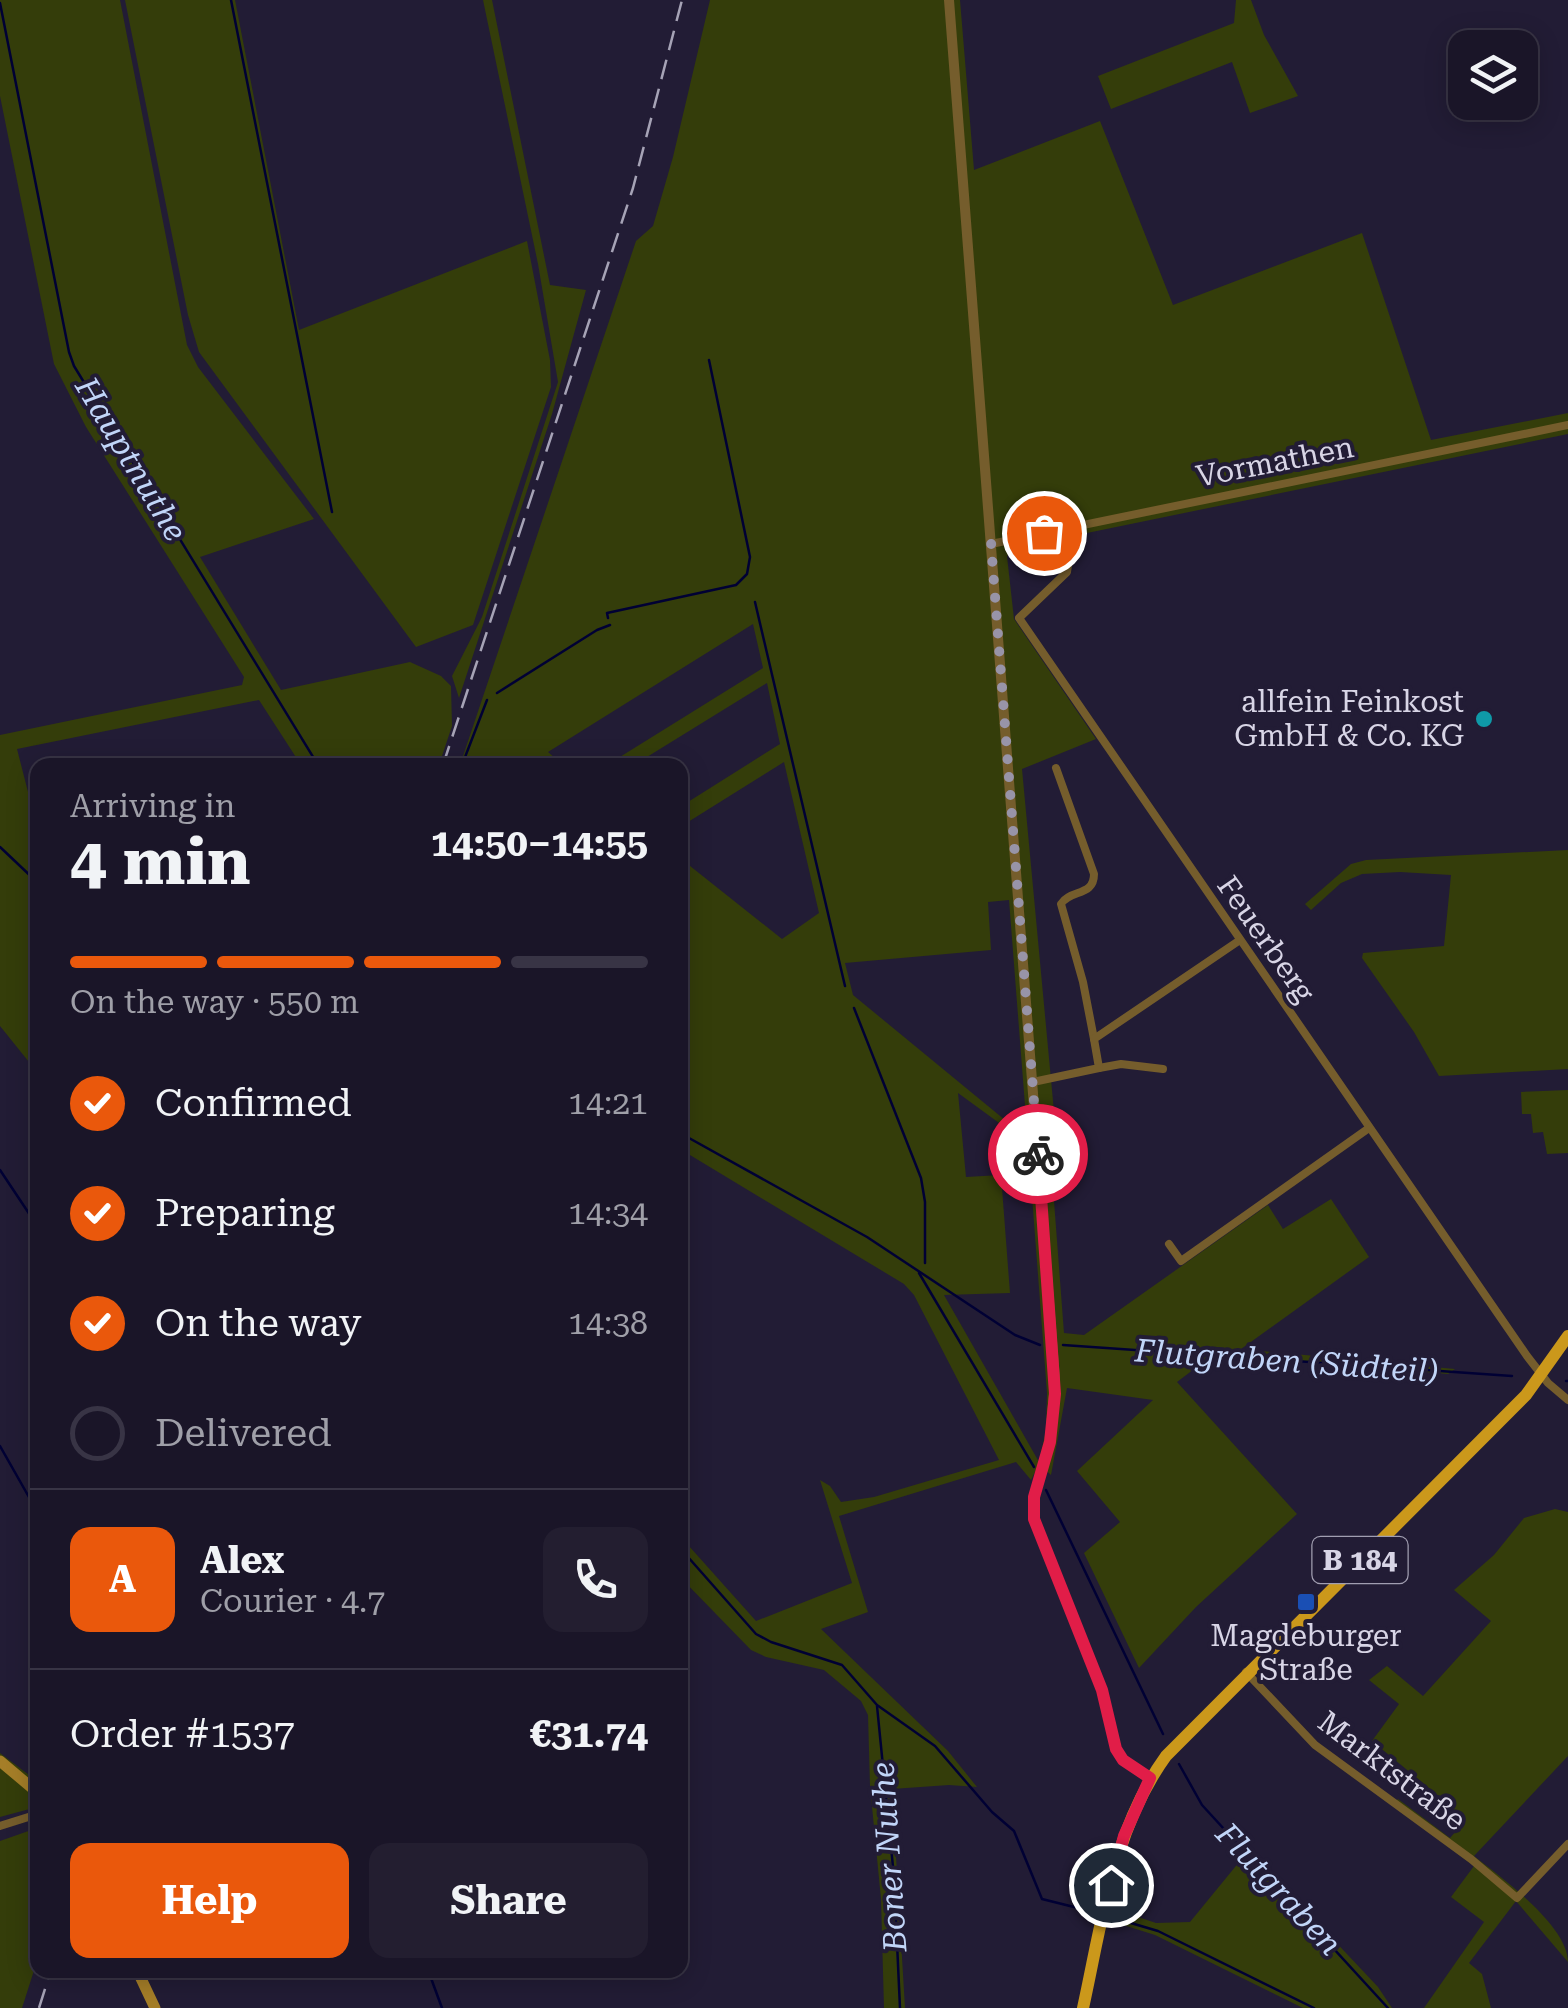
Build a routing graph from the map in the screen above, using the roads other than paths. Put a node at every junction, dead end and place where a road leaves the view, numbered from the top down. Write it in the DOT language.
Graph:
graph roads {
  1 [pos="949,0"];
  2 [pos="1568,426"];
  3 [pos="1063,529"];
  4 [pos="991,544"];
  5 [pos="1056,768"];
  6 [pos="1240,940"];
  7 [pos="1094,1038"];
  8 [pos="1098,1068"];
  9 [pos="1164,1069"];
  10 [pos="1033,1082"];
  11 [pos="1369,1128"];
  12 [pos="1169,1244"];
  13 [pos="1568,1336"];
  14 [pos="1542,1374"];
  15 [pos="1568,1400"];
  16 [pos="1246,1672"];
  17 [pos="3,1764"];
  18 [pos="1150,1778"];
  19 [pos="30,1786"];
  20 [pos="30,1817"];
  21 [pos="0,1826"];
  22 [pos="1568,1844"];
  23 [pos="142,1978"];
  24 [pos="156,2008"];
  25 [pos="1083,2008"];
  1 -- 4 [label="street"];
  2 -- 3 [label="street, Vormathen"];
  3 -- 4 [label="street, Vormathen"];
  3 -- 6 [label="street, Feuerberg"];
  4 -- 10 [label="street"];
  5 -- 7 [label="street"];
  6 -- 7 [label="street"];
  6 -- 11 [label="street, Feuerberg"];
  7 -- 8 [label="street"];
  8 -- 9 [label="street"];
  8 -- 10 [label="street"];
  10 -- 18 [label="street"];
  11 -- 12 [label="street"];
  11 -- 14 [label="street, Feuerberg"];
  13 -- 14 [label="main road, B 184"];
  14 -- 15 [label="street, Feuerberg"];
  14 -- 16 [label="main road, B 184"];
  16 -- 18 [label="main road, B 184"];
  16 -- 22 [label="street, Marktstraße"];
  17 -- 19 [label="main road"];
  18 -- 25 [label="main road, B 184"];
  20 -- 21 [label="street"];
  23 -- 24 [label="main road"];
}
